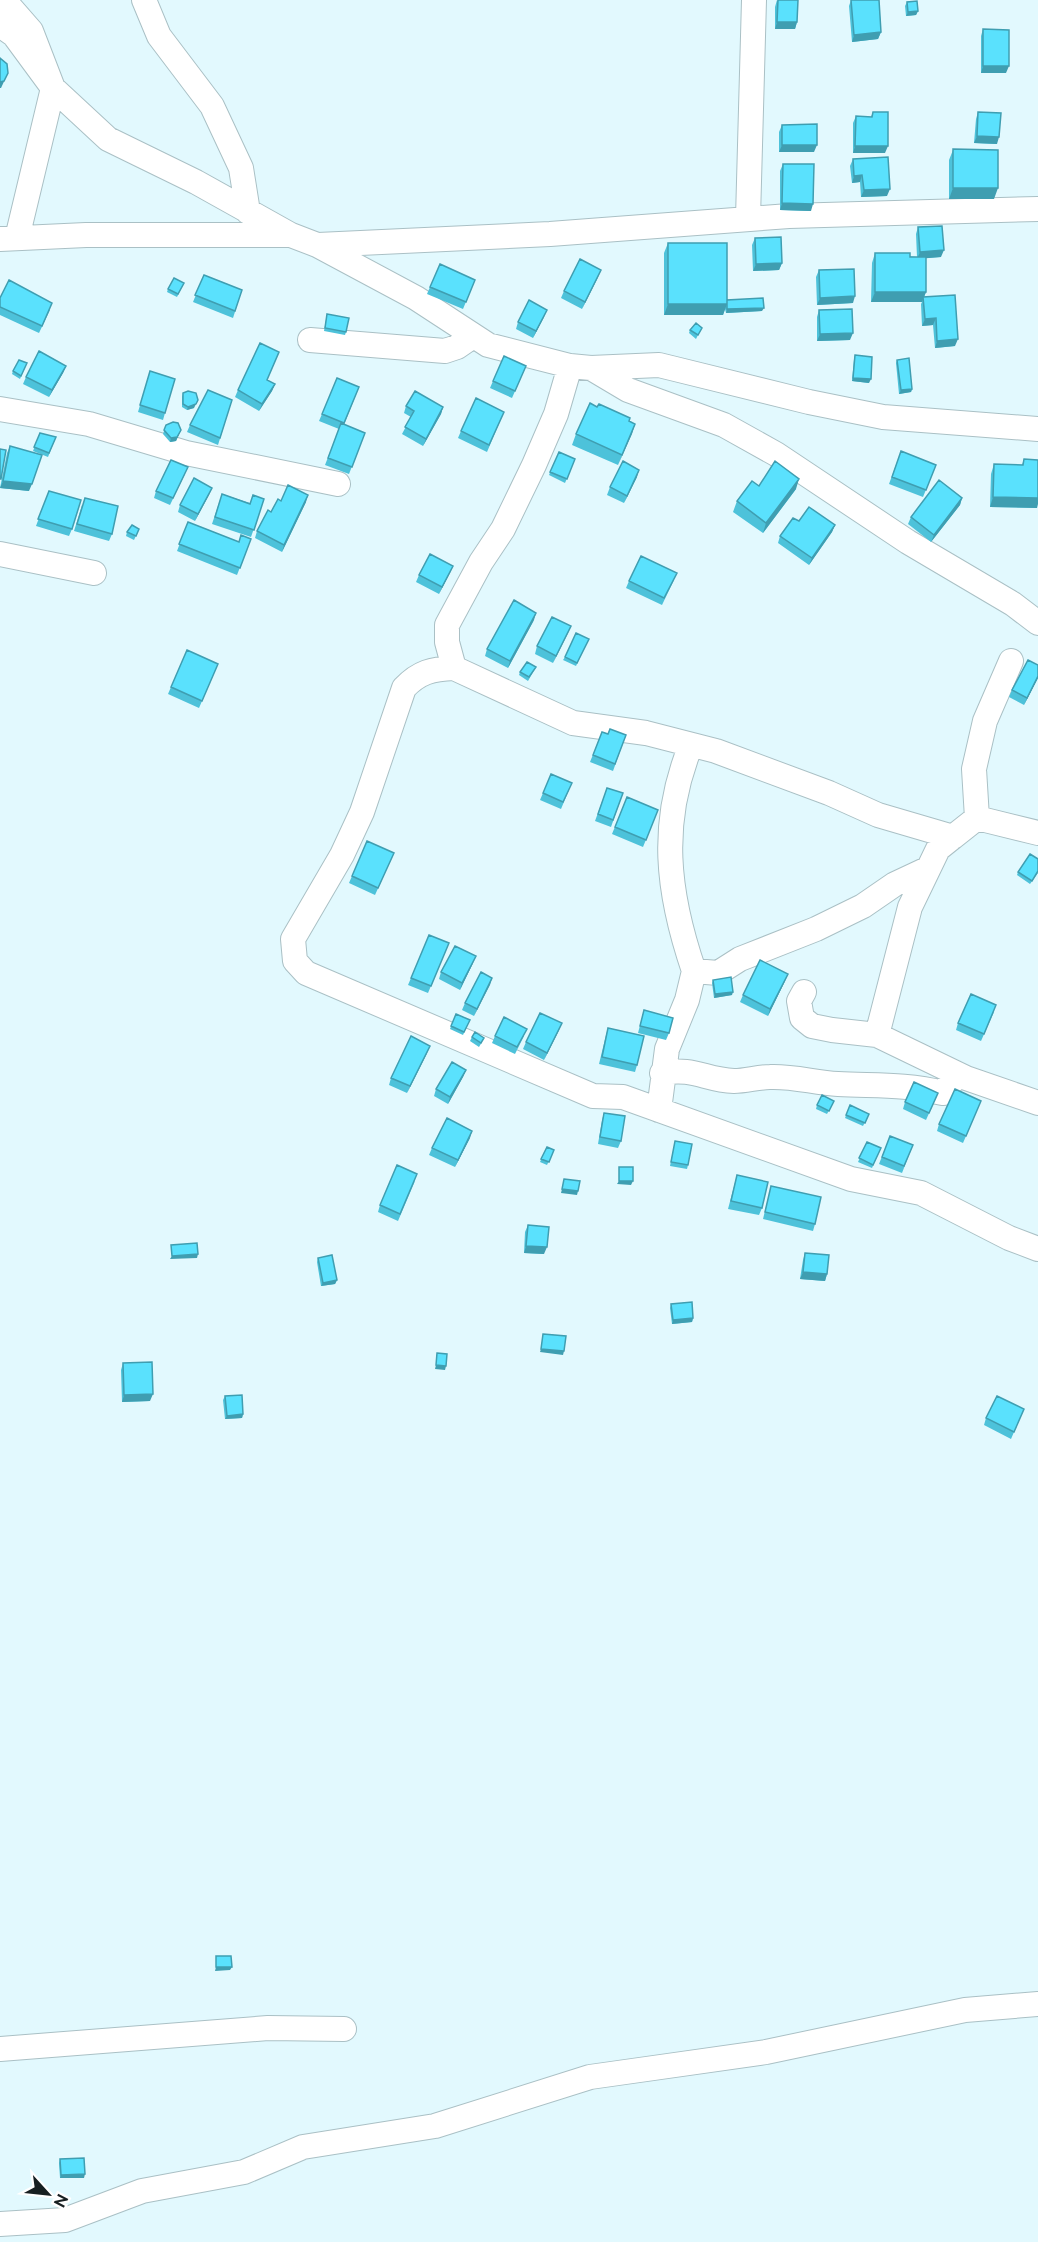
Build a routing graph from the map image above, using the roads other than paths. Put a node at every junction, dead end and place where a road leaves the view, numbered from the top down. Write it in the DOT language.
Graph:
graph roads {
  1 [pos="4,0"];
  2 [pos="144,0"];
  3 [pos="754,0"];
  4 [pos="0,25"];
  5 [pos="53,88"];
  6 [pos="1038,209"];
  7 [pos="248,212"];
  8 [pos="748,218"];
  9 [pos="291,235"];
  10 [pos="9,238"];
  11 [pos="317,245"];
  12 [pos="473,336"];
  13 [pos="310,340"];
  14 [pos="580,367"];
  15 [pos="0,409"];
  16 [pos="1038,429"];
  17 [pos="338,484"];
  18 [pos="0,554"];
  19 [pos="94,573"];
  20 [pos="1038,623"];
  21 [pos="1011,662"];
  22 [pos="454,668"];
  23 [pos="691,745"];
  24 [pos="977,818"];
  25 [pos="1038,833"];
  26 [pos="953,837"];
  27 [pos="927,869"];
  28 [pos="694,971"];
  29 [pos="804,992"];
  30 [pos="877,1035"];
  31 [pos="662,1073"];
  32 [pos="958,1074"];
  33 [pos="1038,1103"];
  34 [pos="659,1110"];
  35 [pos="1038,1249"];
  36 [pos="1038,2004"];
  37 [pos="344,2029"];
  38 [pos="0,2049"];
  39 [pos="0,2224"];
  1 -- 5 [label="street"];
  2 -- 7 [label="street"];
  3 -- 8 [label="street"];
  4 -- 5 [label="street"];
  5 -- 7 [label="street"];
  5 -- 10 [label="street"];
  6 -- 8 [label="street"];
  7 -- 9 [label="street"];
  8 -- 11 [label="street"];
  9 -- 10 [label="street"];
  9 -- 11 [label="street"];
  11 -- 12 [label="street"];
  12 -- 13 [label="street"];
  12 -- 14 [label="street"];
  14 -- 16 [label="street"];
  14 -- 20 [label="street"];
  14 -- 22 [label="street"];
  15 -- 17 [label="street"];
  18 -- 19 [label="street"];
  21 -- 24 [label="street"];
  22 -- 23 [label="street"];
  22 -- 34 [label="street"];
  23 -- 26 [label="street"];
  23 -- 28 [label="street"];
  24 -- 25 [label="street"];
  24 -- 26 [label="street"];
  26 -- 27 [label="street"];
  27 -- 28 [label="street"];
  27 -- 30 [label="street"];
  28 -- 31 [label="street"];
  29 -- 30 [label="street"];
  30 -- 32 [label="street"];
  31 -- 32 [label="street"];
  31 -- 34 [label="street"];
  32 -- 33 [label="street"];
  34 -- 35 [label="street"];
  36 -- 39 [label="street"];
  37 -- 38 [label="street"];
}
